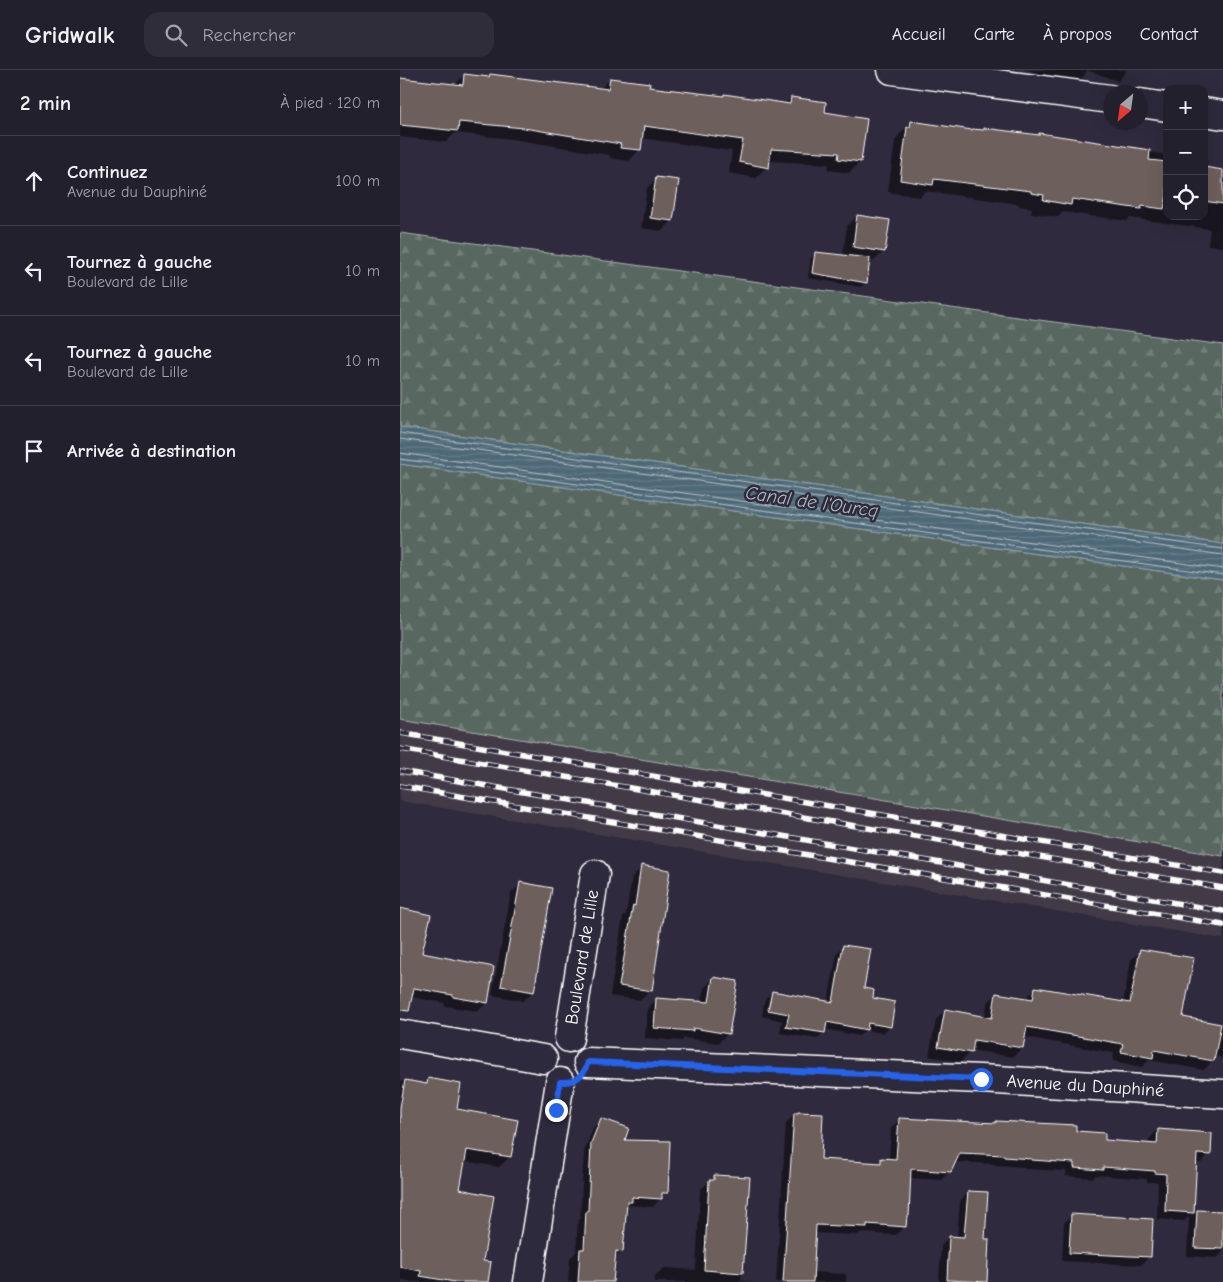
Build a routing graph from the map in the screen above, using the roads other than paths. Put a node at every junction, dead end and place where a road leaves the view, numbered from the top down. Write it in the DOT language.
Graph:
graph roads {
  1 [pos="892,70"];
  2 [pos="1103,99"];
  3 [pos="1148,105"];
  4 [pos="1163,107"];
  5 [pos="1208,113"];
  6 [pos="1223,115"];
  7 [pos="595,874"];
  8 [pos="400,1034"];
  9 [pos="569,1038"];
  10 [pos="543,1059"];
  11 [pos="588,1062"];
  12 [pos="560,1082"];
  13 [pos="1223,1094"];
  14 [pos="528,1282"];
  1 -- 2 [label="street"];
  3 -- 4 [label="street"];
  5 -- 6 [label="street"];
  7 -- 9 [label="street, Boulevard de Lille"];
  8 -- 10 [label="street"];
  9 -- 10 [label="street, Boulevard de Lille"];
  9 -- 11 [label="street, Boulevard de Lille"];
  10 -- 12 [label="street"];
  11 -- 12 [label="street"];
  11 -- 13 [label="street, Avenue du Dauphiné"];
  12 -- 14 [label="street"];
}
